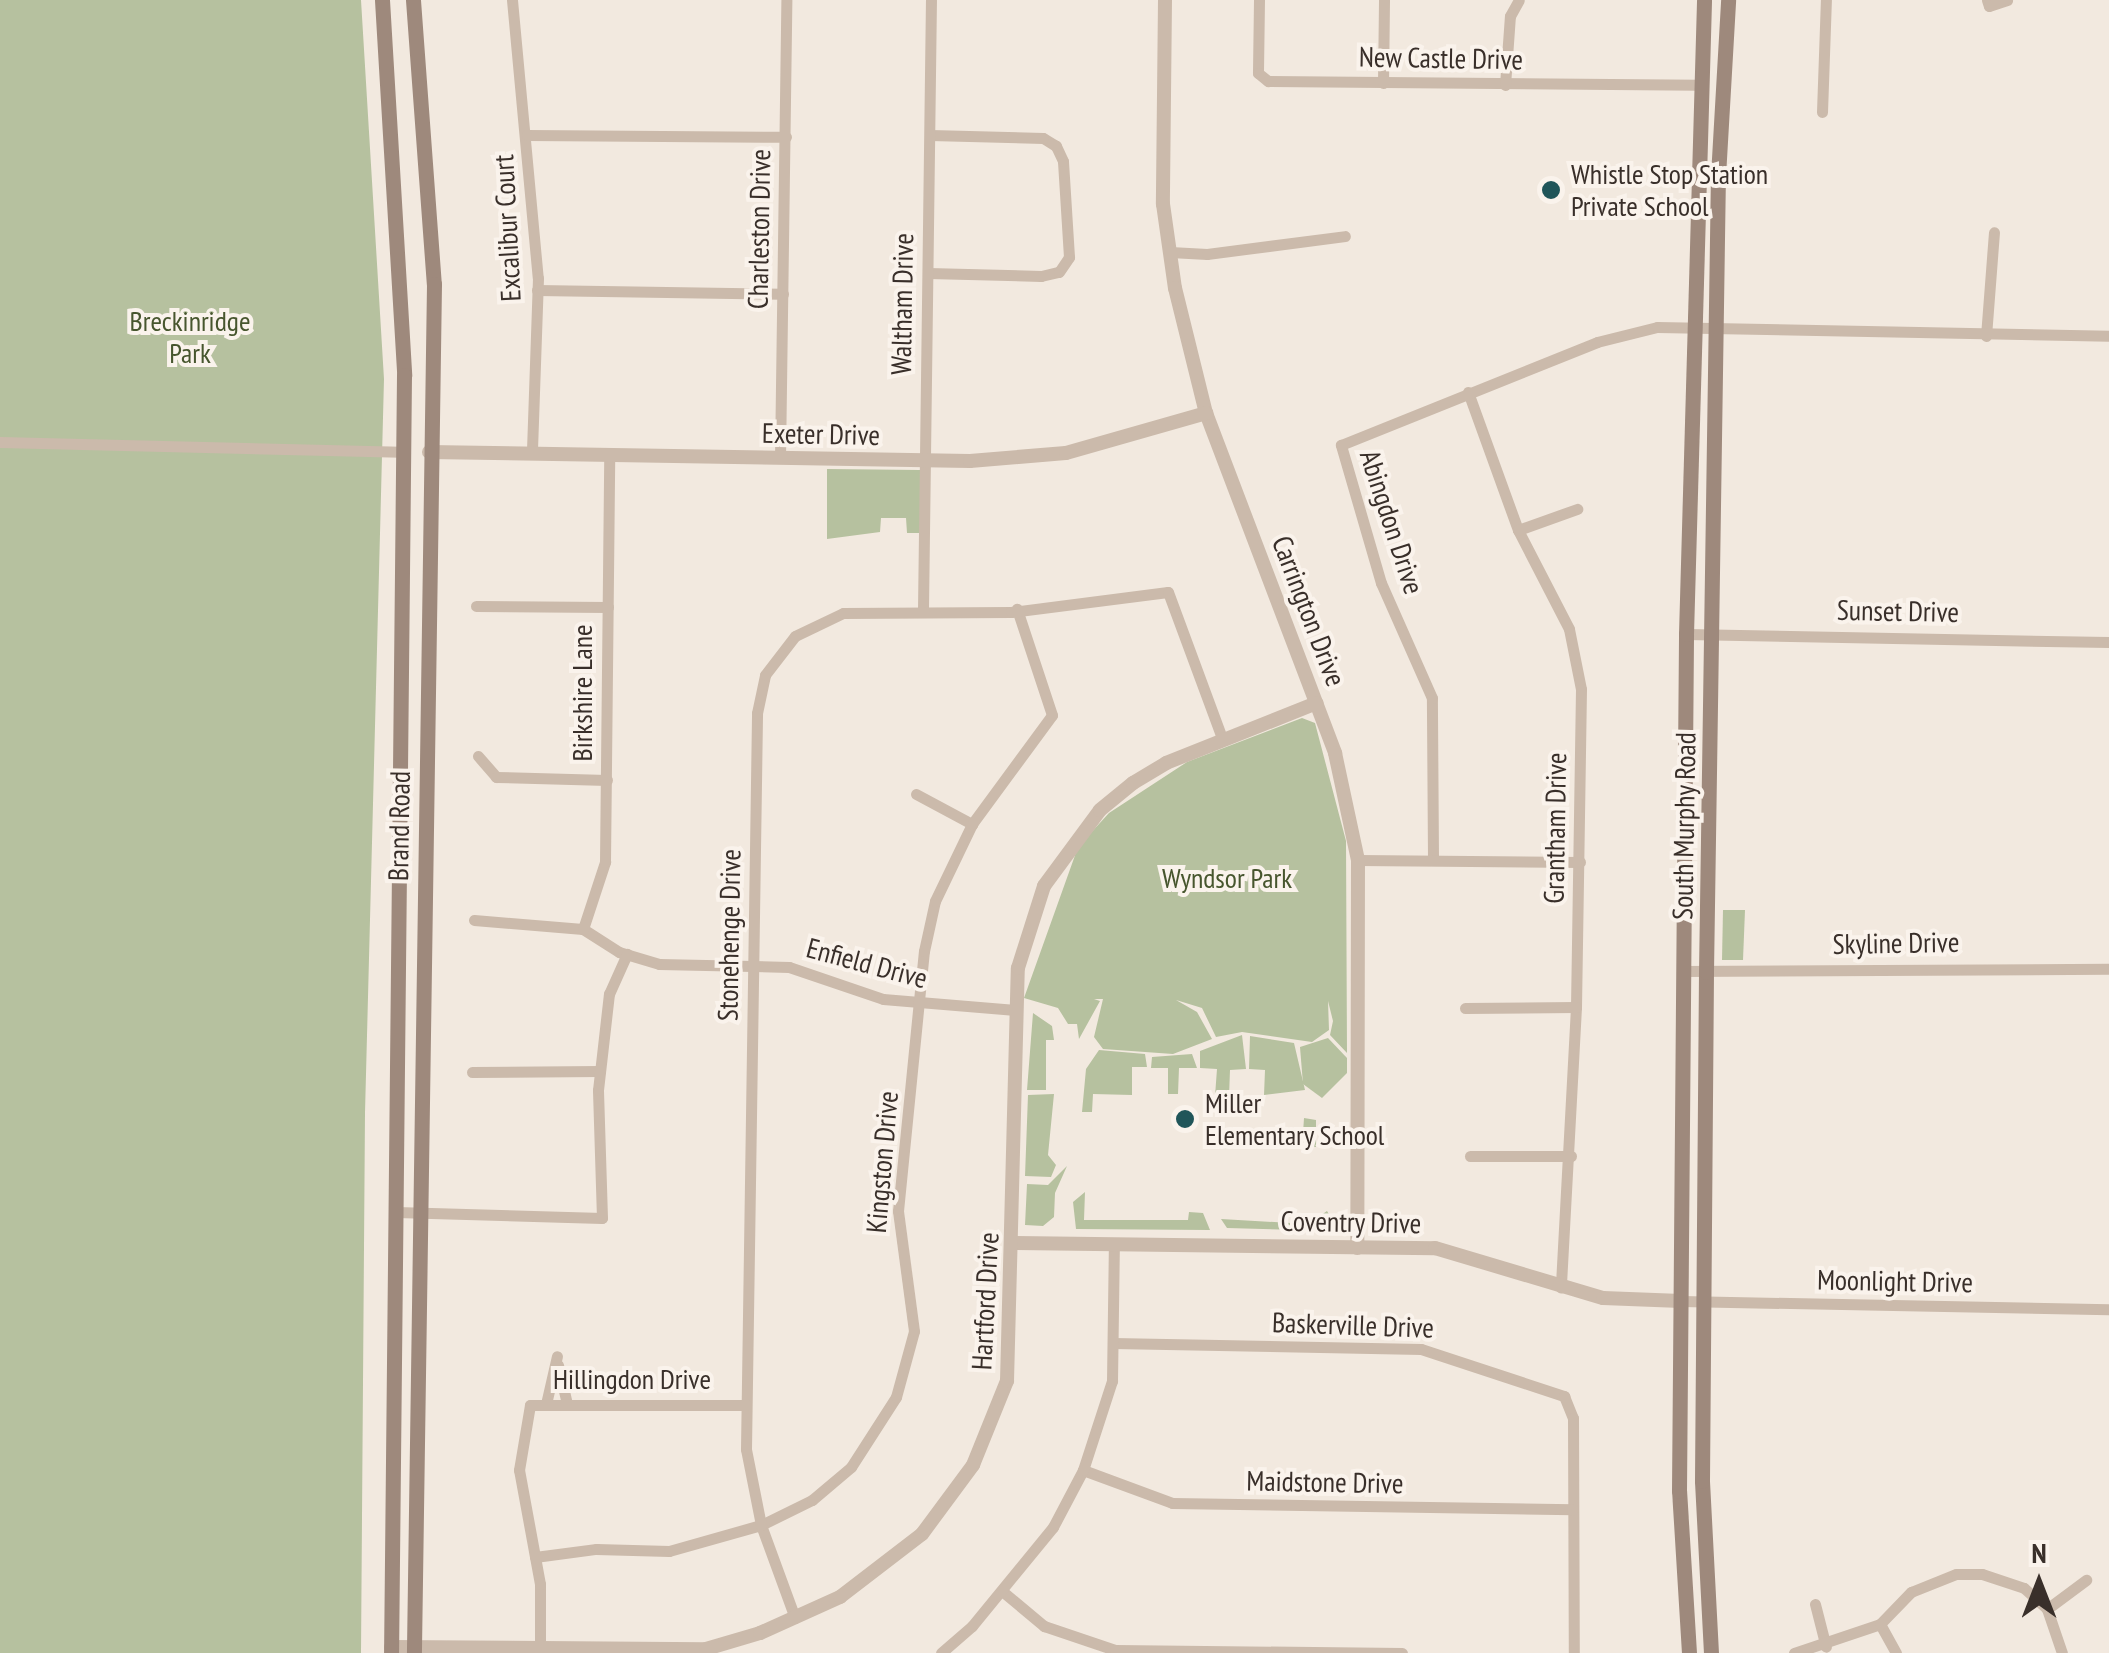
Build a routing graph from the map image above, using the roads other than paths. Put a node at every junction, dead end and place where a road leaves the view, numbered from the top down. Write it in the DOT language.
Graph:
graph roads {
  1 [pos="382,0"];
  2 [pos="412,0"];
  3 [pos="512,0"];
  4 [pos="786,0"];
  5 [pos="932,0"];
  6 [pos="1164,0"];
  7 [pos="1259,0"];
  8 [pos="1384,0"];
  9 [pos="1519,0"];
  10 [pos="1704,0"];
  11 [pos="1728,0"];
  12 [pos="1826,0"];
  13 [pos="2007,0"];
  14 [pos="1988,3"];
  15 [pos="1382,83"];
  16 [pos="1506,85"];
  17 [pos="1698,85"];
  18 [pos="1822,112"];
  19 [pos="526,135"];
  20 [pos="930,135"];
  21 [pos="786,137"];
  22 [pos="427,166"];
  23 [pos="395,170"];
  24 [pos="1994,232"];
  25 [pos="1345,236"];
  26 [pos="1170,252"];
  27 [pos="928,274"];
  28 [pos="537,290"];
  29 [pos="782,294"];
  30 [pos="1692,328"];
  31 [pos="1716,329"];
  32 [pos="1986,336"];
  33 [pos="2109,336"];
  34 [pos="1468,392"];
  35 [pos="1206,412"];
  36 [pos="0,442"];
  37 [pos="400,452"];
  38 [pos="430,452"];
  39 [pos="532,454"];
  40 [pos="609,455"];
  41 [pos="780,458"];
  42 [pos="926,461"];
  43 [pos="1577,509"];
  44 [pos="1518,530"];
  45 [pos="476,606"];
  46 [pos="608,607"];
  47 [pos="1017,609"];
  48 [pos="924,610"];
  49 [pos="1686,634"];
  50 [pos="1712,634"];
  51 [pos="2109,642"];
  52 [pos="1317,703"];
  53 [pos="1222,738"];
  54 [pos="478,756"];
  55 [pos="607,780"];
  56 [pos="916,794"];
  57 [pos="972,824"];
  58 [pos="1433,857"];
  59 [pos="1358,860"];
  60 [pos="1580,862"];
  61 [pos="474,920"];
  62 [pos="583,928"];
  63 [pos="627,954"];
  64 [pos="754,965"];
  65 [pos="2109,969"];
  66 [pos="1683,971"];
  67 [pos="1706,972"];
  68 [pos="918,1005"];
  69 [pos="1465,1008"];
  70 [pos="1576,1008"];
  71 [pos="1016,1010"];
  72 [pos="600,1071"];
  73 [pos="472,1072"];
  74 [pos="1470,1156"];
  75 [pos="1571,1156"];
  76 [pos="396,1212"];
  77 [pos="424,1213"];
  78 [pos="1014,1243"];
  79 [pos="1114,1245"];
  80 [pos="1358,1248"];
  81 [pos="1561,1288"];
  82 [pos="1681,1301"];
  83 [pos="1705,1304"];
  84 [pos="2109,1309"];
  85 [pos="1113,1342"];
  86 [pos="567,1403"];
  87 [pos="546,1404"];
  88 [pos="746,1405"];
  89 [pos="1083,1470"];
  90 [pos="1574,1509"];
  91 [pos="760,1525"];
  92 [pos="535,1557"];
  93 [pos="2086,1580"];
  94 [pos="1002,1591"];
  95 [pos="1815,1604"];
  96 [pos="2047,1608"];
  97 [pos="795,1618"];
  98 [pos="1880,1624"];
  99 [pos="1826,1647"];
  100 [pos="391,1650"];
  101 [pos="414,1650"];
  102 [pos="540,1651"];
  103 [pos="941,1653"];
  104 [pos="1402,1653"];
  105 [pos="1574,1653"];
  106 [pos="1689,1653"];
  107 [pos="1711,1653"];
  108 [pos="1794,1653"];
  109 [pos="1896,1653"];
  110 [pos="2062,1653"];
  1 -- 23 [label="main road, Brand Road"];
  2 -- 22 [label="main road, Brand Road"];
  3 -- 19 [label="street, Excalibur Court"];
  4 -- 21 [label="street, Charleston Drive"];
  5 -- 20 [label="street, Waltham Drive"];
  6 -- 26 [label="street, Carrington Drive"];
  7 -- 15 [label="street, New Castle Drive"];
  8 -- 15 [label="street"];
  9 -- 16 [label="street"];
  10 -- 17 [label="main road, South Murphy Road"];
  11 -- 31 [label="main road, South Murphy Road"];
  12 -- 18 [label="street"];
  13 -- 14 [label="street"];
  15 -- 16 [label="street, New Castle Drive"];
  16 -- 17 [label="street, New Castle Drive"];
  17 -- 30 [label="main road, South Murphy Road"];
  19 -- 21 [label="street"];
  19 -- 28 [label="street, Excalibur Court"];
  20 -- 27 [label="street, Waltham Drive"];
  20 -- 27 [label="street"];
  21 -- 29 [label="street, Charleston Drive"];
  22 -- 23 [label="main road"];
  22 -- 38 [label="main road, Brand Road"];
  23 -- 37 [label="main road, Brand Road"];
  24 -- 32 [label="street"];
  25 -- 26 [label="street"];
  26 -- 35 [label="street, Carrington Drive"];
  27 -- 42 [label="street, Waltham Drive"];
  28 -- 29 [label="street"];
  28 -- 39 [label="street, Excalibur Court"];
  29 -- 41 [label="street, Charleston Drive"];
  30 -- 31 [label="street, Abingdon Drive"];
  30 -- 34 [label="street, Abingdon Drive"];
  30 -- 49 [label="main road, South Murphy Road"];
  31 -- 32 [label="street, Abingdon Drive"];
  31 -- 50 [label="main road, South Murphy Road"];
  32 -- 33 [label="street, Abingdon Drive"];
  34 -- 44 [label="street, Grantham Drive"];
  34 -- 58 [label="street, Abingdon Drive"];
  35 -- 42 [label="street, Exeter Drive"];
  35 -- 52 [label="street, Carrington Drive"];
  36 -- 37 [label="street"];
  37 -- 38 [label="main road"];
  37 -- 76 [label="main road, Brand Road"];
  38 -- 39 [label="street, Exeter Drive"];
  38 -- 77 [label="main road, Brand Road"];
  39 -- 40 [label="street, Exeter Drive"];
  40 -- 41 [label="street, Exeter Drive"];
  40 -- 46 [label="street, Birkshire Lane"];
  41 -- 42 [label="street, Exeter Drive"];
  42 -- 48 [label="street, Waltham Drive"];
  43 -- 44 [label="street"];
  44 -- 60 [label="street, Grantham Drive"];
  45 -- 46 [label="street"];
  46 -- 55 [label="street, Birkshire Lane"];
  47 -- 48 [label="street, Stonehenge Drive"];
  47 -- 53 [label="street, Stonehenge Drive"];
  47 -- 57 [label="street, Kingston Drive"];
  48 -- 64 [label="street, Stonehenge Drive"];
  49 -- 50 [label="street, Sunset Drive"];
  49 -- 66 [label="main road, South Murphy Road"];
  50 -- 51 [label="street, Sunset Drive"];
  50 -- 67 [label="main road, South Murphy Road"];
  52 -- 53 [label="street, Hartford Drive"];
  52 -- 59 [label="street, Carrington Drive"];
  53 -- 71 [label="street, Hartford Drive"];
  54 -- 55 [label="street"];
  55 -- 62 [label="street, Birkshire Lane"];
  56 -- 57 [label="street"];
  57 -- 68 [label="street, Kingston Drive"];
  58 -- 59 [label="street"];
  58 -- 60 [label="street"];
  59 -- 80 [label="street, Carrington Drive"];
  60 -- 70 [label="street, Grantham Drive"];
  61 -- 62 [label="street, Enfield Drive"];
  62 -- 63 [label="street, Enfield Drive"];
  63 -- 64 [label="street, Enfield Drive"];
  63 -- 72 [label="street"];
  64 -- 68 [label="street, Enfield Drive"];
  64 -- 88 [label="street, Stonehenge Drive"];
  65 -- 67 [label="street, Skyline Drive"];
  66 -- 67 [label="street, Skyline Drive"];
  66 -- 82 [label="main road, South Murphy Road"];
  67 -- 83 [label="main road, South Murphy Road"];
  68 -- 71 [label="street, Enfield Drive"];
  68 -- 91 [label="street, Kingston Drive"];
  69 -- 70 [label="street"];
  70 -- 75 [label="street, Grantham Drive"];
  71 -- 78 [label="street, Hartford Drive"];
  72 -- 73 [label="street"];
  72 -- 77 [label="street"];
  74 -- 75 [label="street"];
  75 -- 81 [label="street, Grantham Drive"];
  76 -- 77 [label="street"];
  76 -- 100 [label="main road, Brand Road"];
  77 -- 101 [label="main road, Brand Road"];
  78 -- 79 [label="street, Coventry Drive"];
  78 -- 97 [label="street, Hartford Drive"];
  79 -- 80 [label="street, Coventry Drive"];
  79 -- 85 [label="street"];
  80 -- 81 [label="street, Coventry Drive"];
  81 -- 82 [label="street, Coventry Drive"];
  82 -- 83 [label="street, Moonlight Drive"];
  82 -- 106 [label="main road, South Murphy Road"];
  83 -- 84 [label="street, Moonlight Drive"];
  83 -- 107 [label="main road, South Murphy Road"];
  85 -- 89 [label="street"];
  85 -- 90 [label="street, Baskerville Drive"];
  86 -- 87 [label="street, Hillingdon Drive"];
  86 -- 87 [label="street"];
  86 -- 88 [label="street, Hillingdon Drive"];
  87 -- 92 [label="street, Hillingdon Drive"];
  88 -- 91 [label="street, Stonehenge Drive"];
  89 -- 90 [label="street, Maidstone Drive"];
  89 -- 94 [label="street"];
  90 -- 105 [label="street, Baskerville Drive"];
  91 -- 92 [label="street, Kingston Drive"];
  91 -- 97 [label="street, Stonehenge Drive"];
  92 -- 102 [label="street, Hillingdon Drive"];
  93 -- 96 [label="street"];
  94 -- 103 [label="street"];
  94 -- 104 [label="street"];
  95 -- 99 [label="street"];
  96 -- 98 [label="street"];
  96 -- 110 [label="street"];
  97 -- 102 [label="street, Hartford Drive"];
  98 -- 99 [label="street"];
  98 -- 109 [label="street"];
  99 -- 108 [label="street"];
  100 -- 101 [label="street, Hartford Drive"];
  101 -- 102 [label="street, Hartford Drive"];
}
